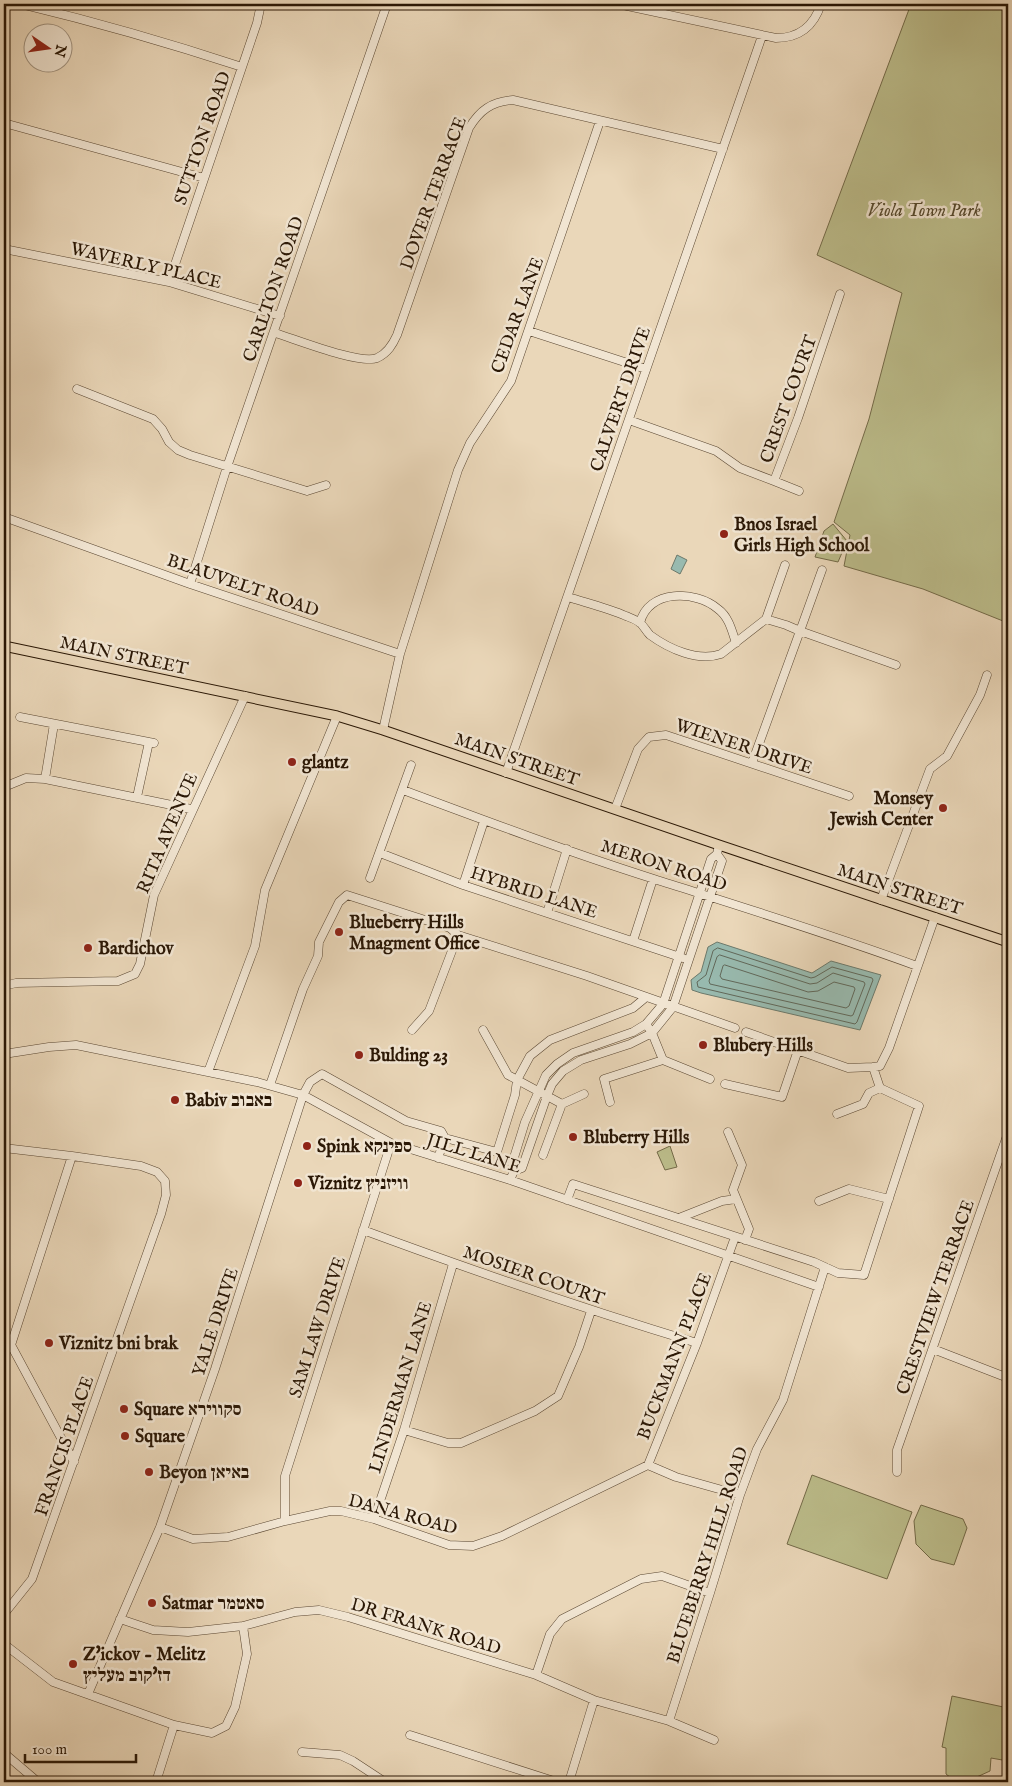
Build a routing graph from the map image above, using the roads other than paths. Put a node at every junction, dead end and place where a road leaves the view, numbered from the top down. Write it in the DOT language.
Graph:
graph roads {
  1 [pos="21,4"];
  2 [pos="261,4"];
  3 [pos="386,4"];
  4 [pos="618,4"];
  5 [pos="822,4"];
  6 [pos="762,36"];
  7 [pos="242,67"];
  8 [pos="600,121"];
  9 [pos="4,123"];
  10 [pos="723,149"];
  11 [pos="204,178"];
  12 [pos="4,249"];
  13 [pos="169,282"];
  14 [pos="840,294"];
  15 [pos="280,316"];
  16 [pos="529,331"];
  17 [pos="275,333"];
  18 [pos="646,369"];
  19 [pos="77,389"];
  20 [pos="629,420"];
  21 [pos="227,467"];
  22 [pos="774,481"];
  23 [pos="326,485"];
  24 [pos="799,491"];
  25 [pos="4,517"];
  26 [pos="784,565"];
  27 [pos="822,570"];
  28 [pos="190,584"];
  29 [pos="568,597"];
  30 [pos="766,619"];
  31 [pos="640,623"];
  32 [pos="800,631"];
  33 [pos="736,643"];
  34 [pos="4,646"];
  35 [pos="400,654"];
  36 [pos="896,665"];
  37 [pos="987,675"];
  38 [pos="245,696"];
  39 [pos="336,716"];
  40 [pos="20,717"];
  41 [pos="54,724"];
  42 [pos="383,730"];
  43 [pos="752,763"];
  44 [pos="411,765"];
  45 [pos="506,773"];
  46 [pos="45,778"];
  47 [pos="4,787"];
  48 [pos="403,790"];
  49 [pos="849,796"];
  50 [pos="137,797"];
  51 [pos="192,809"];
  52 [pos="615,809"];
  53 [pos="484,821"];
  54 [pos="568,849"];
  55 [pos="718,850"];
  56 [pos="380,854"];
  57 [pos="370,878"];
  58 [pos="653,879"];
  59 [pos="463,885"];
  60 [pos="700,893"];
  61 [pos="711,896"];
  62 [pos="881,900"];
  63 [pos="547,913"];
  64 [pos="935,917"];
  65 [pos="458,935"];
  66 [pos="633,940"];
  67 [pos="1008,942"];
  68 [pos="679,957"];
  69 [pos="689,960"];
  70 [pos="917,966"];
  71 [pos="4,986"];
  72 [pos="645,998"];
  73 [pos="663,1004"];
  74 [pos="673,1007"];
  75 [pos="646,1024"];
  76 [pos="735,1028"];
  77 [pos="412,1030"];
  78 [pos="483,1030"];
  79 [pos="746,1032"];
  80 [pos="652,1033"];
  81 [pos="798,1050"];
  82 [pos="4,1054"];
  83 [pos="664,1060"];
  84 [pos="876,1067"];
  85 [pos="208,1072"];
  86 [pos="710,1079"];
  87 [pos="517,1080"];
  88 [pos="725,1084"];
  89 [pos="270,1085"];
  90 [pos="880,1088"];
  91 [pos="538,1091"];
  92 [pos="584,1094"];
  93 [pos="304,1095"];
  94 [pos="546,1096"];
  95 [pos="610,1102"];
  96 [pos="562,1104"];
  97 [pos="837,1114"];
  98 [pos="728,1132"];
  99 [pos="1008,1133"];
  100 [pos="444,1138"];
  101 [pos="391,1143"];
  102 [pos="4,1148"];
  103 [pos="543,1154"];
  104 [pos="72,1156"];
  105 [pos="438,1158"];
  106 [pos="514,1171"];
  107 [pos="510,1180"];
  108 [pos="736,1199"];
  109 [pos="889,1199"];
  110 [pos="567,1200"];
  111 [pos="819,1201"];
  112 [pos="679,1218"];
  113 [pos="363,1230"];
  114 [pos="735,1237"];
  115 [pos="745,1240"];
  116 [pos="728,1257"];
  117 [pos="453,1264"];
  118 [pos="825,1267"];
  119 [pos="819,1287"];
  120 [pos="591,1311"];
  121 [pos="4,1339"];
  122 [pos="697,1344"];
  123 [pos="10,1345"];
  124 [pos="933,1349"];
  125 [pos="1008,1378"];
  126 [pos="404,1430"];
  127 [pos="74,1462"];
  128 [pos="648,1465"];
  129 [pos="897,1472"];
  130 [pos="740,1495"];
  131 [pos="374,1520"];
  132 [pos="284,1521"];
  133 [pos="160,1527"];
  134 [pos="710,1593"];
  135 [pos="4,1614"];
  136 [pos="120,1619"];
  137 [pos="243,1626"];
  138 [pos="4,1644"];
  139 [pos="536,1675"];
  140 [pos="88,1694"];
  141 [pos="594,1700"];
  142 [pos="668,1721"];
  143 [pos="174,1725"];
  144 [pos="410,1736"];
  145 [pos="714,1740"];
  146 [pos="302,1752"];
  147 [pos="4,1753"];
  148 [pos="38,1782"];
  149 [pos="156,1782"];
  150 [pos="385,1782"];
  151 [pos="556,1782"];
  152 [pos="569,1782"];
  1 -- 7 [label="street"];
  2 -- 7 [label="street, SUTTON ROAD"];
  3 -- 15 [label="street, CARLTON ROAD"];
  4 -- 6 [label="street"];
  5 -- 6 [label="street"];
  6 -- 10 [label="street, CALVERT DRIVE"];
  7 -- 11 [label="street, SUTTON ROAD"];
  8 -- 10 [label="street, DOVER TERRACE"];
  8 -- 16 [label="street, CEDAR LANE"];
  8 -- 17 [label="street, DOVER TERRACE"];
  9 -- 11 [label="street"];
  10 -- 18 [label="street, CALVERT DRIVE"];
  11 -- 13 [label="street, SUTTON ROAD"];
  12 -- 13 [label="street, WAVERLY PLACE"];
  13 -- 15 [label="street, WAVERLY PLACE"];
  14 -- 22 [label="street, CREST COURT"];
  15 -- 17 [label="street, CARLTON ROAD"];
  16 -- 18 [label="street"];
  16 -- 35 [label="street, CEDAR LANE"];
  17 -- 21 [label="street, CARLTON ROAD"];
  18 -- 20 [label="street, CALVERT DRIVE"];
  19 -- 21 [label="street"];
  20 -- 22 [label="street, CREST COURT"];
  20 -- 29 [label="street, CALVERT DRIVE"];
  21 -- 23 [label="street"];
  21 -- 28 [label="street, CARLTON ROAD"];
  22 -- 24 [label="street"];
  25 -- 28 [label="street, BLAUVELT ROAD"];
  26 -- 30 [label="street"];
  27 -- 32 [label="street"];
  28 -- 35 [label="street, BLAUVELT ROAD"];
  29 -- 31 [label="street"];
  29 -- 45 [label="street, CALVERT DRIVE"];
  30 -- 32 [label="street"];
  30 -- 33 [label="street"];
  31 -- 33 [label="street"];
  31 -- 33 [label="street"];
  32 -- 36 [label="street"];
  32 -- 43 [label="street"];
  34 -- 38 [label="main road, MAIN STREET"];
  35 -- 42 [label="street"];
  37 -- 62 [label="street"];
  38 -- 39 [label="main road, MAIN STREET"];
  38 -- 51 [label="street, RITA AVENUE"];
  39 -- 42 [label="main road, MAIN STREET"];
  39 -- 85 [label="street"];
  40 -- 41 [label="street"];
  41 -- 46 [label="street"];
  41 -- 50 [label="street"];
  42 -- 45 [label="main road, MAIN STREET"];
  43 -- 49 [label="street, WIENER DRIVE"];
  43 -- 52 [label="street, WIENER DRIVE"];
  44 -- 48 [label="street"];
  45 -- 52 [label="main road, MAIN STREET"];
  46 -- 47 [label="street"];
  46 -- 50 [label="street"];
  48 -- 53 [label="street, MERON ROAD"];
  48 -- 56 [label="street"];
  50 -- 51 [label="street"];
  51 -- 71 [label="street, RITA AVENUE"];
  52 -- 55 [label="main road, MAIN STREET"];
  53 -- 54 [label="street, MERON ROAD"];
  53 -- 59 [label="street"];
  54 -- 58 [label="street, MERON ROAD"];
  54 -- 63 [label="street"];
  55 -- 60 [label="street"];
  55 -- 61 [label="street"];
  55 -- 62 [label="main road, MAIN STREET"];
  56 -- 57 [label="street"];
  56 -- 59 [label="street, HYBRID LANE"];
  58 -- 60 [label="street, MERON ROAD"];
  58 -- 66 [label="street"];
  59 -- 63 [label="street, HYBRID LANE"];
  60 -- 61 [label="street, MERON ROAD"];
  60 -- 68 [label="street"];
  61 -- 69 [label="street"];
  61 -- 70 [label="street, MERON ROAD"];
  62 -- 64 [label="main road, MAIN STREET"];
  63 -- 66 [label="street, HYBRID LANE"];
  64 -- 67 [label="main road, MAIN STREET"];
  64 -- 70 [label="street"];
  65 -- 72 [label="street"];
  65 -- 77 [label="street"];
  65 -- 89 [label="street"];
  66 -- 68 [label="street, HYBRID LANE"];
  68 -- 69 [label="street, HYBRID LANE"];
  68 -- 73 [label="street"];
  69 -- 74 [label="street"];
  70 -- 84 [label="street"];
  72 -- 73 [label="street"];
  72 -- 87 [label="street"];
  73 -- 74 [label="street"];
  73 -- 75 [label="street"];
  74 -- 76 [label="street"];
  74 -- 80 [label="street"];
  75 -- 80 [label="street"];
  75 -- 91 [label="street"];
  78 -- 87 [label="street"];
  79 -- 81 [label="street"];
  80 -- 83 [label="street"];
  80 -- 94 [label="street"];
  81 -- 84 [label="street"];
  81 -- 88 [label="street"];
  82 -- 85 [label="street, JILL LANE"];
  83 -- 86 [label="street"];
  83 -- 95 [label="street"];
  84 -- 90 [label="street"];
  85 -- 89 [label="street, JILL LANE"];
  87 -- 91 [label="street"];
  87 -- 100 [label="street"];
  89 -- 93 [label="street, JILL LANE"];
  90 -- 97 [label="street"];
  90 -- 109 [label="street"];
  91 -- 94 [label="street"];
  91 -- 106 [label="street"];
  92 -- 96 [label="street"];
  93 -- 100 [label="street"];
  93 -- 101 [label="street, JILL LANE"];
  93 -- 133 [label="street, YALE DRIVE"];
  94 -- 96 [label="street"];
  94 -- 106 [label="street"];
  96 -- 103 [label="street"];
  98 -- 108 [label="street"];
  99 -- 124 [label="street, CRESTVIEW TERRACE"];
  100 -- 105 [label="street"];
  101 -- 105 [label="street, JILL LANE"];
  101 -- 113 [label="street, SAM LAW DRIVE"];
  102 -- 104 [label="street, FRANCIS PLACE"];
  104 -- 123 [label="street"];
  104 -- 127 [label="street, FRANCIS PLACE"];
  105 -- 107 [label="street, JILL LANE"];
  106 -- 107 [label="street"];
  107 -- 110 [label="street, JILL LANE"];
  108 -- 112 [label="street"];
  108 -- 115 [label="street"];
  109 -- 111 [label="street"];
  109 -- 118 [label="street"];
  110 -- 112 [label="street"];
  110 -- 116 [label="street, JILL LANE"];
  112 -- 114 [label="street"];
  113 -- 117 [label="street, MOSIER COURT"];
  113 -- 132 [label="street, SAM LAW DRIVE"];
  114 -- 115 [label="street"];
  114 -- 116 [label="street, BUCKMANN PLACE"];
  115 -- 118 [label="street"];
  116 -- 119 [label="street, JILL LANE"];
  116 -- 122 [label="street, BUCKMANN PLACE"];
  117 -- 120 [label="street, MOSIER COURT"];
  117 -- 126 [label="street, LINDERMAN LANE"];
  118 -- 119 [label="street, BLUEBERRY HILL ROAD"];
  119 -- 130 [label="street, BLUEBERRY HILL ROAD"];
  120 -- 122 [label="street, MOSIER COURT"];
  120 -- 126 [label="street"];
  121 -- 123 [label="street"];
  122 -- 128 [label="street, BUCKMANN PLACE"];
  123 -- 127 [label="street"];
  124 -- 125 [label="street"];
  124 -- 129 [label="street, CRESTVIEW TERRACE"];
  126 -- 131 [label="street, LINDERMAN LANE"];
  127 -- 135 [label="street, FRANCIS PLACE"];
  128 -- 130 [label="street"];
  128 -- 131 [label="street, DANA ROAD"];
  130 -- 134 [label="street, BLUEBERRY HILL ROAD"];
  131 -- 132 [label="street, DANA ROAD"];
  132 -- 133 [label="street, DANA ROAD"];
  133 -- 136 [label="street, YALE DRIVE"];
  134 -- 139 [label="street"];
  134 -- 142 [label="street, BLUEBERRY HILL ROAD"];
  136 -- 137 [label="street, DR FRANK ROAD"];
  136 -- 140 [label="street, YALE DRIVE"];
  137 -- 139 [label="street, DR FRANK ROAD"];
  137 -- 143 [label="street"];
  138 -- 140 [label="street"];
  139 -- 141 [label="street, DR FRANK ROAD"];
  140 -- 143 [label="street"];
  141 -- 142 [label="street, DR FRANK ROAD"];
  141 -- 152 [label="street"];
  142 -- 145 [label="street, DR FRANK ROAD"];
  143 -- 149 [label="street"];
  144 -- 151 [label="street"];
  146 -- 150 [label="street"];
  147 -- 148 [label="street"];
}
